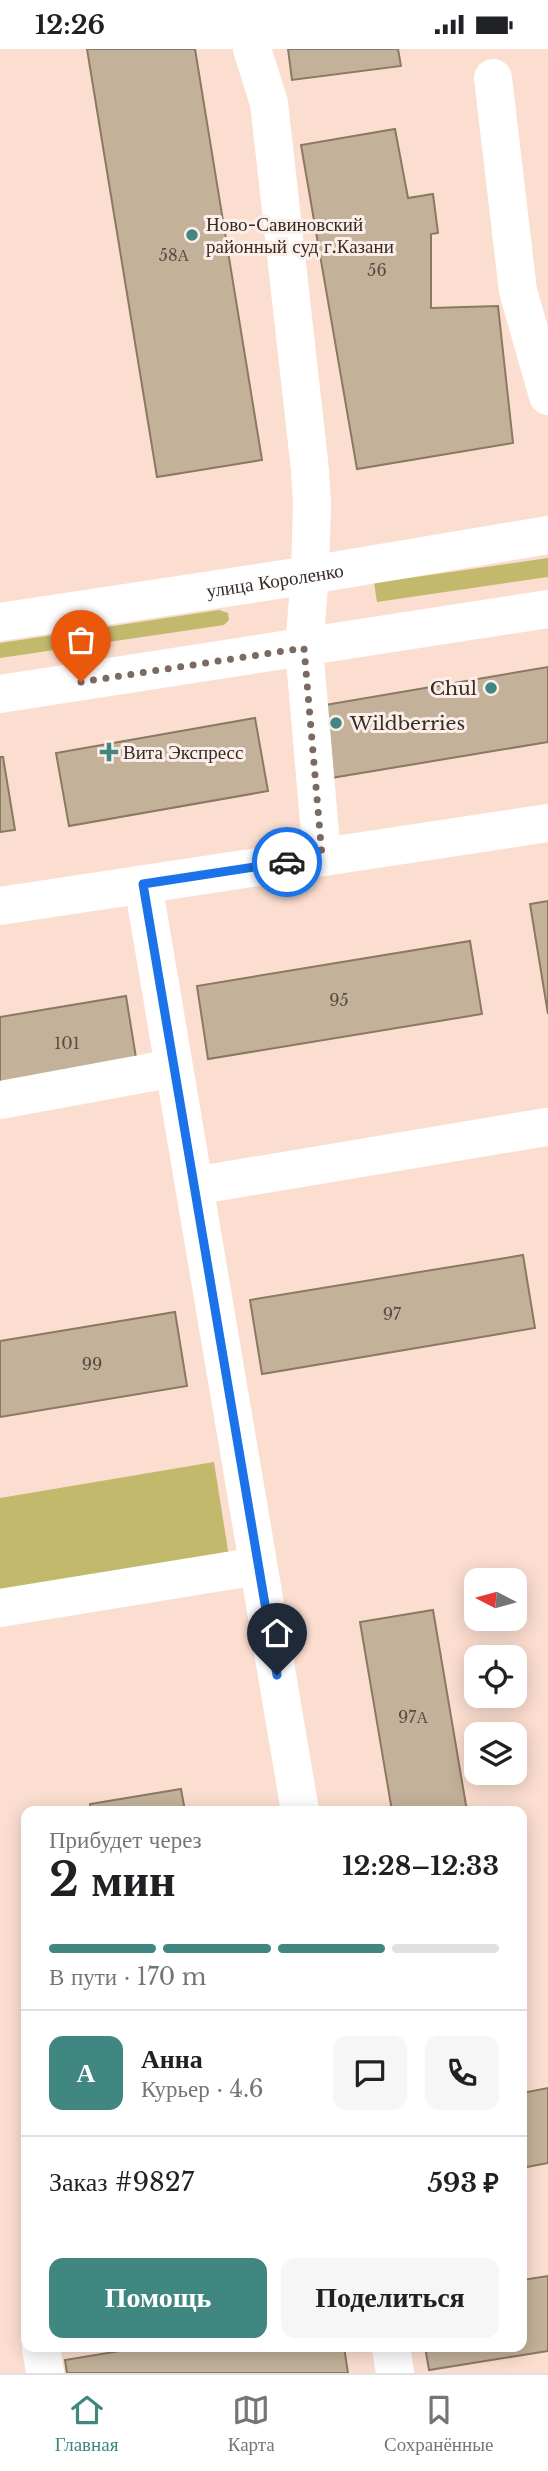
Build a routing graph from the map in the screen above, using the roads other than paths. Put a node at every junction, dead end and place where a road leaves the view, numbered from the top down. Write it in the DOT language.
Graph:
graph roads {
  1 [pos="252,49"];
  2 [pos="493,78"];
  3 [pos="533,289"];
  4 [pos="548,396"];
  5 [pos="548,535"];
  6 [pos="310,575"];
  7 [pos="548,609"];
  8 [pos="0,622"];
  9 [pos="304,648"];
  10 [pos="0,694"];
  11 [pos="548,823"];
  12 [pos="322,856"];
  13 [pos="143,884"];
  14 [pos="0,906"];
  15 [pos="174,1068"];
  16 [pos="0,1100"];
  17 [pos="546,1127"];
  18 [pos="194,1186"];
  19 [pos="258,1566"];
  20 [pos="0,1608"];
  21 [pos="299,1806"];
  22 [pos="42,2352"];
  23 [pos="392,2352"];
  24 [pos="45,2373"];
  25 [pos="396,2373"];
  1 -- 6 [label="street"];
  2 -- 3 [label="street"];
  3 -- 4 [label="street"];
  5 -- 6 [label="street, улица Короленко"];
  6 -- 8 [label="street, улица Короленко"];
  6 -- 9 [label="street"];
  7 -- 9 [label="street"];
  9 -- 10 [label="street"];
  9 -- 12 [label="street"];
  11 -- 12 [label="street"];
  12 -- 13 [label="street"];
  13 -- 14 [label="street"];
  13 -- 15 [label="street"];
  15 -- 16 [label="street"];
  15 -- 18 [label="street"];
  17 -- 18 [label="street"];
  18 -- 19 [label="street"];
  19 -- 20 [label="street"];
  19 -- 21 [label="street"];
  22 -- 24 [label="street"];
  23 -- 25 [label="street"];
}
